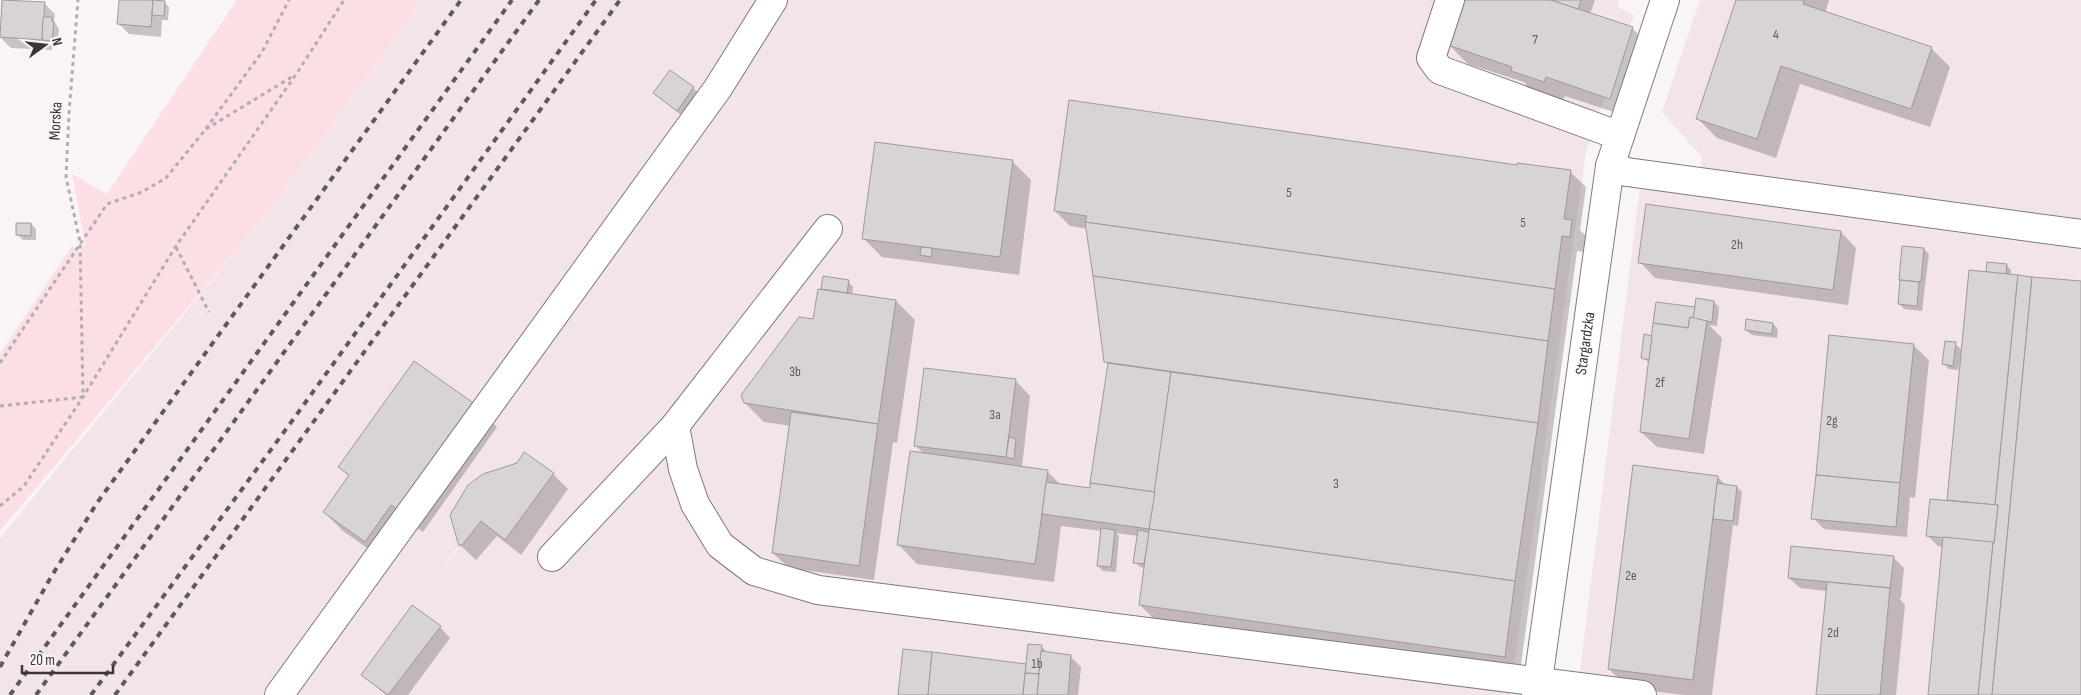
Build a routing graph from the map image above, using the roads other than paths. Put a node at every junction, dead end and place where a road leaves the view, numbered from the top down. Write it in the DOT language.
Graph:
graph roads {
  1 [pos="773,0"];
  2 [pos="1450,0"];
  3 [pos="1665,0"];
  4 [pos="1620,136"];
  5 [pos="1610,166"];
  6 [pos="828,229"];
  7 [pos="2081,234"];
  8 [pos="675,426"];
  9 [pos="552,557"];
  10 [pos="1537,688"];
  11 [pos="280,695"];
  12 [pos="1642,695"];
  1 -- 11 [label="street"];
  2 -- 4 [label="street"];
  3 -- 4 [label="street, Stargardzka"];
  4 -- 5 [label="street, Stargardzka"];
  5 -- 7 [label="street"];
  5 -- 10 [label="street, Stargardzka"];
  6 -- 8 [label="street"];
  8 -- 9 [label="street"];
  8 -- 10 [label="street"];
  10 -- 12 [label="street"];
}
